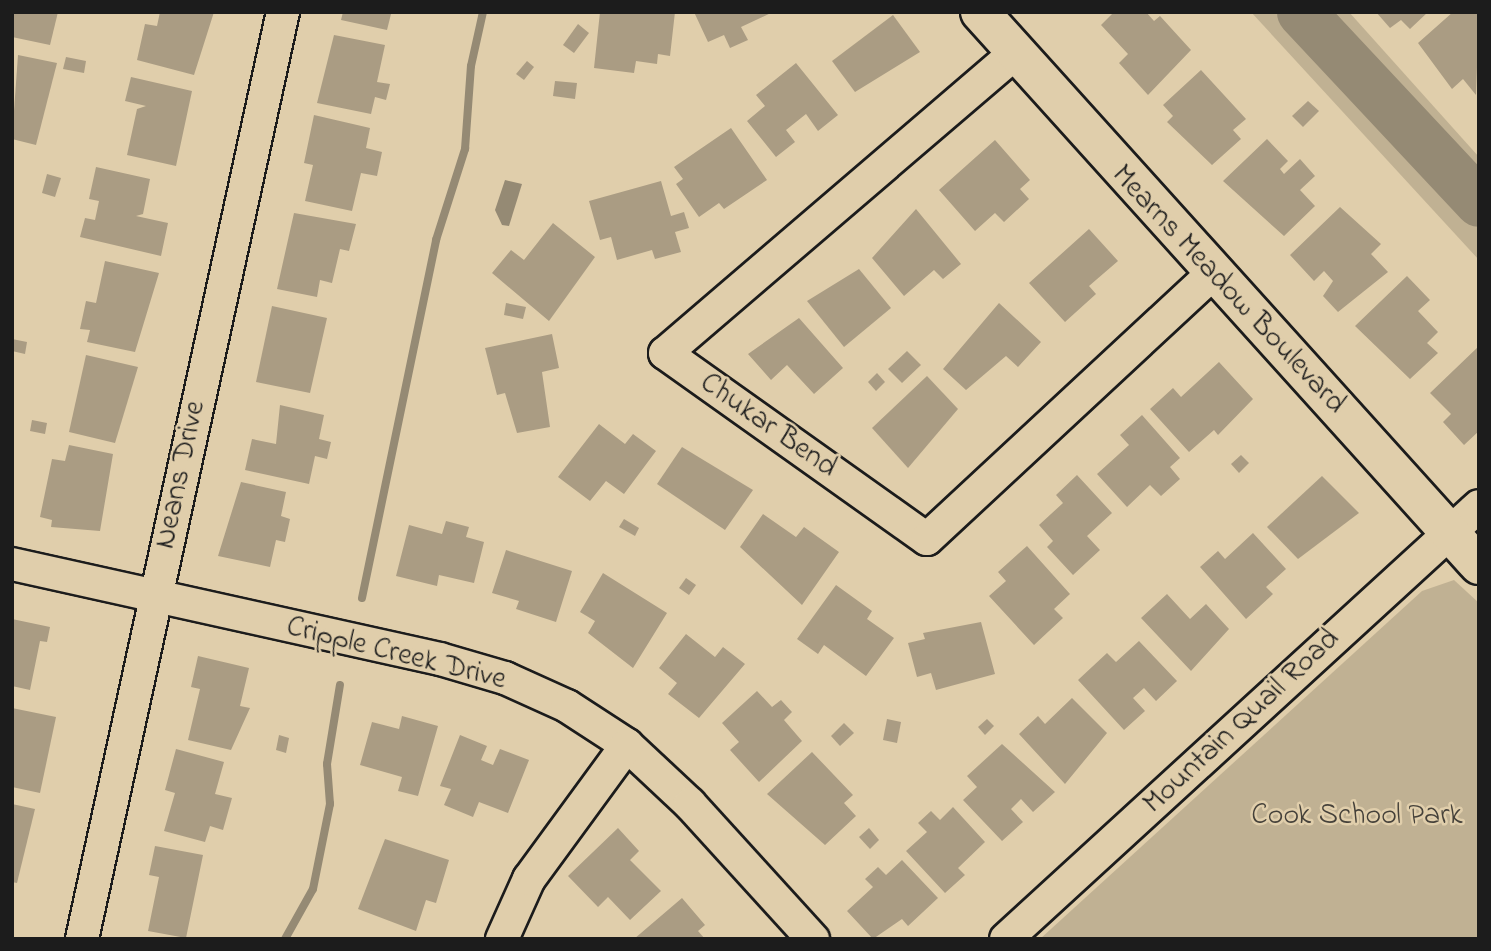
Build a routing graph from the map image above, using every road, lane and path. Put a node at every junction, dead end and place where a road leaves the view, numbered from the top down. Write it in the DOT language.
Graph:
graph roads {
  1 [pos="283,12"];
  2 [pos="980,12"];
  3 [pos="1013,55"];
  4 [pos="1212,274"];
  5 [pos="1479,506"];
  6 [pos="1449,531"];
  7 [pos="12,564"];
  8 [pos="1479,565"];
  9 [pos="155,597"];
  10 [pos="627,745"];
  11 [pos="82,939"];
  12 [pos="502,939"];
  13 [pos="813,939"];
  14 [pos="1006,939"];
  1 -- 9 [label="street, Neans Drive"];
  2 -- 3 [label="street, Mearns Meadow Boulevard"];
  3 -- 4 [label="street, Mearns Meadow Boulevard"];
  3 -- 4 [label="street, Chukar Bend"];
  4 -- 6 [label="street, Mearns Meadow Boulevard"];
  5 -- 6 [label="street, Mountain Quail Road"];
  6 -- 8 [label="street, Mearns Meadow Boulevard"];
  6 -- 14 [label="street, Mountain Quail Road"];
  7 -- 9 [label="street, Cripple Creek Drive"];
  9 -- 10 [label="street, Cripple Creek Drive"];
  9 -- 11 [label="street, Neans Drive"];
  10 -- 12 [label="street"];
  10 -- 13 [label="street, Cripple Creek Drive"];
}
